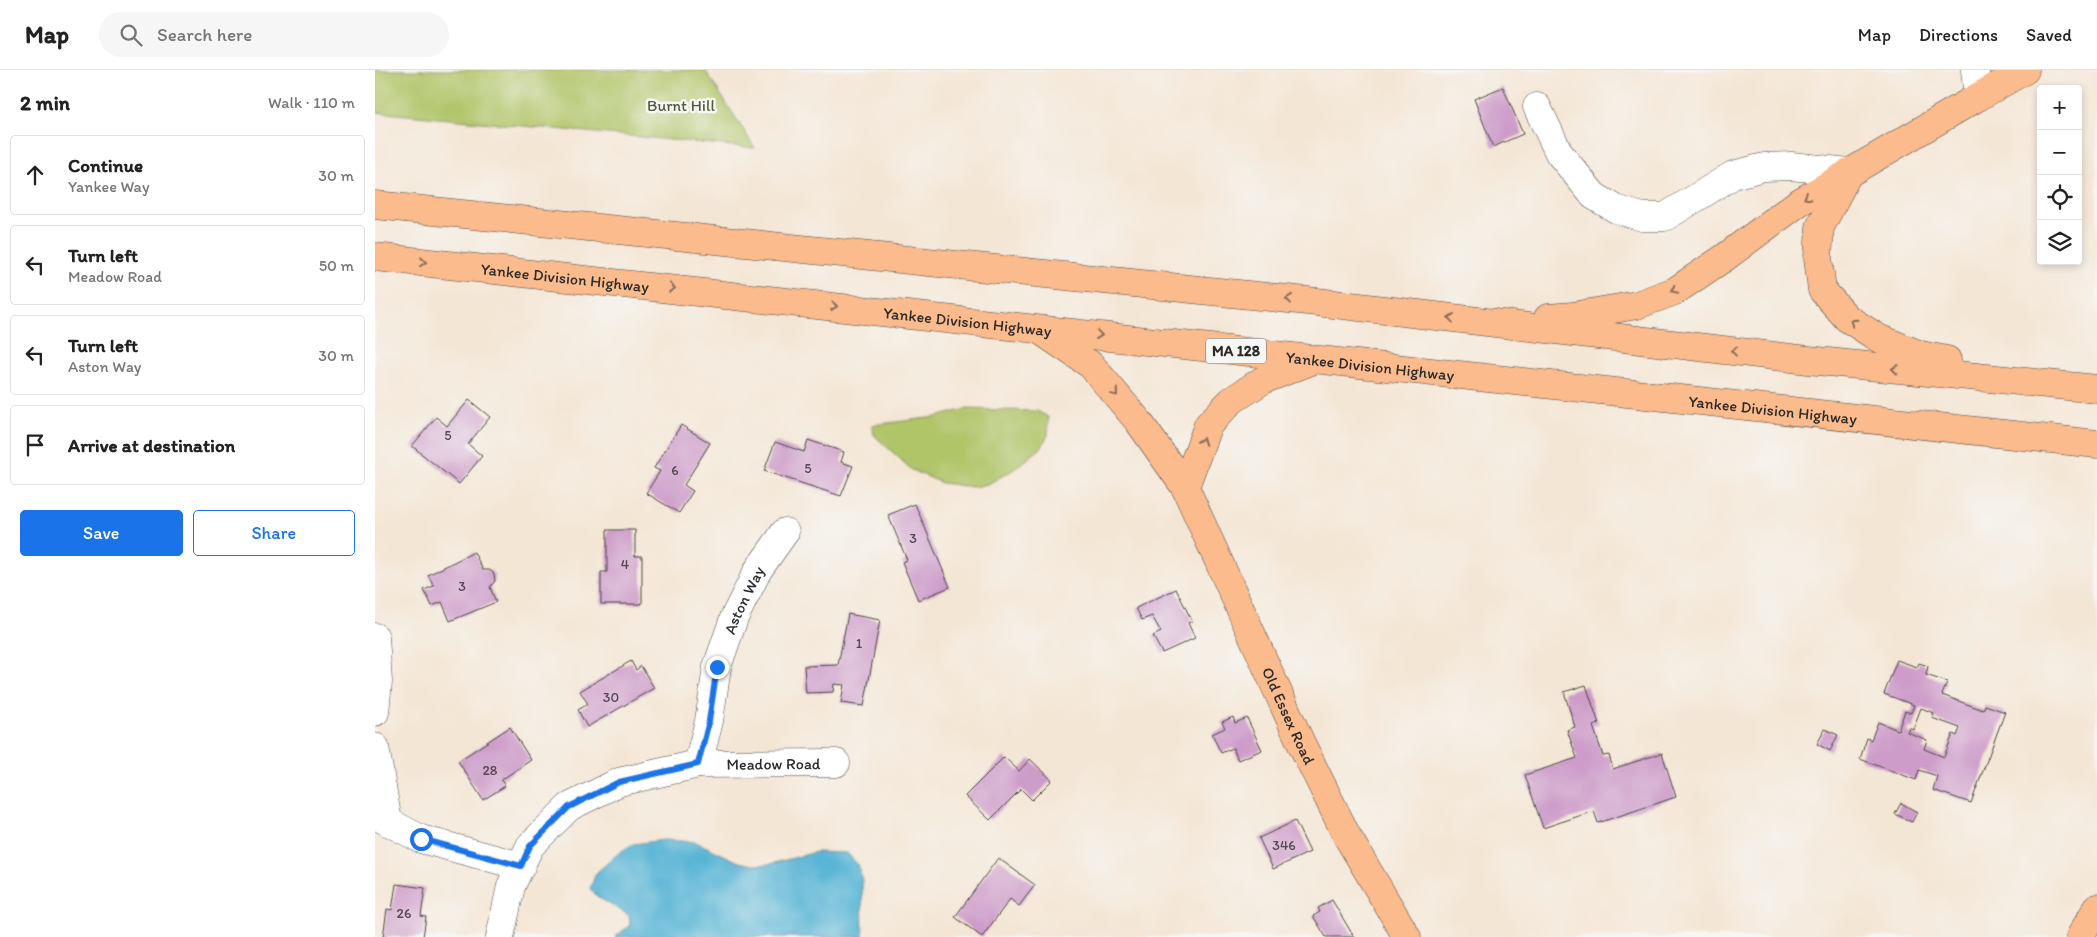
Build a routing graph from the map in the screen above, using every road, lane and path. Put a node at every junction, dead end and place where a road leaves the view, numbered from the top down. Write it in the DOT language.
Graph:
graph roads {
  1 [pos="1975,70"];
  2 [pos="2025,70"];
  3 [pos="1978,97"];
  4 [pos="1537,107"];
  5 [pos="1849,172"];
  6 [pos="375,205"];
  7 [pos="375,257"];
  8 [pos="1491,323"];
  9 [pos="1038,328"];
  10 [pos="1314,360"];
  11 [pos="2090,388"];
  12 [pos="2097,444"];
  13 [pos="1185,487"];
  14 [pos="785,532"];
  15 [pos="375,637"];
  16 [pos="375,712"];
  17 [pos="375,747"];
  18 [pos="836,763"];
  19 [pos="698,764"];
  20 [pos="382,819"];
  21 [pos="521,866"];
  22 [pos="2097,908"];
  23 [pos="500,937"];
  24 [pos="1407,937"];
  25 [pos="2080,937"];
  1 -- 3 [label="street"];
  2 -- 3 [label="main road"];
  3 -- 5 [label="main road"];
  4 -- 5 [label="street"];
  5 -- 8 [label="main road, one-way"];
  11 -- 5 [label="main road, one-way"];
  8 -- 6 [label="main road, one-way"];
  7 -- 9 [label="main road, Yankee Division Highway / MA 128, one-way"];
  11 -- 8 [label="main road, one-way"];
  9 -- 10 [label="main road, Yankee Division Highway / MA 128, one-way"];
  9 -- 13 [label="main road, Old Essex Road, one-way"];
  10 -- 12 [label="main road, Yankee Division Highway / MA 128"];
  13 -- 10 [label="main road, one-way"];
  13 -- 24 [label="main road, Old Essex Road"];
  14 -- 19 [label="street, Aston Way"];
  15 -- 16 [label="street"];
  17 -- 20 [label="street"];
  18 -- 19 [label="street, Meadow Road"];
  19 -- 21 [label="street, Meadow Road"];
  20 -- 21 [label="street"];
  21 -- 23 [label="street, Meadow Road"];
  22 -- 25 [label="main road"];
}
